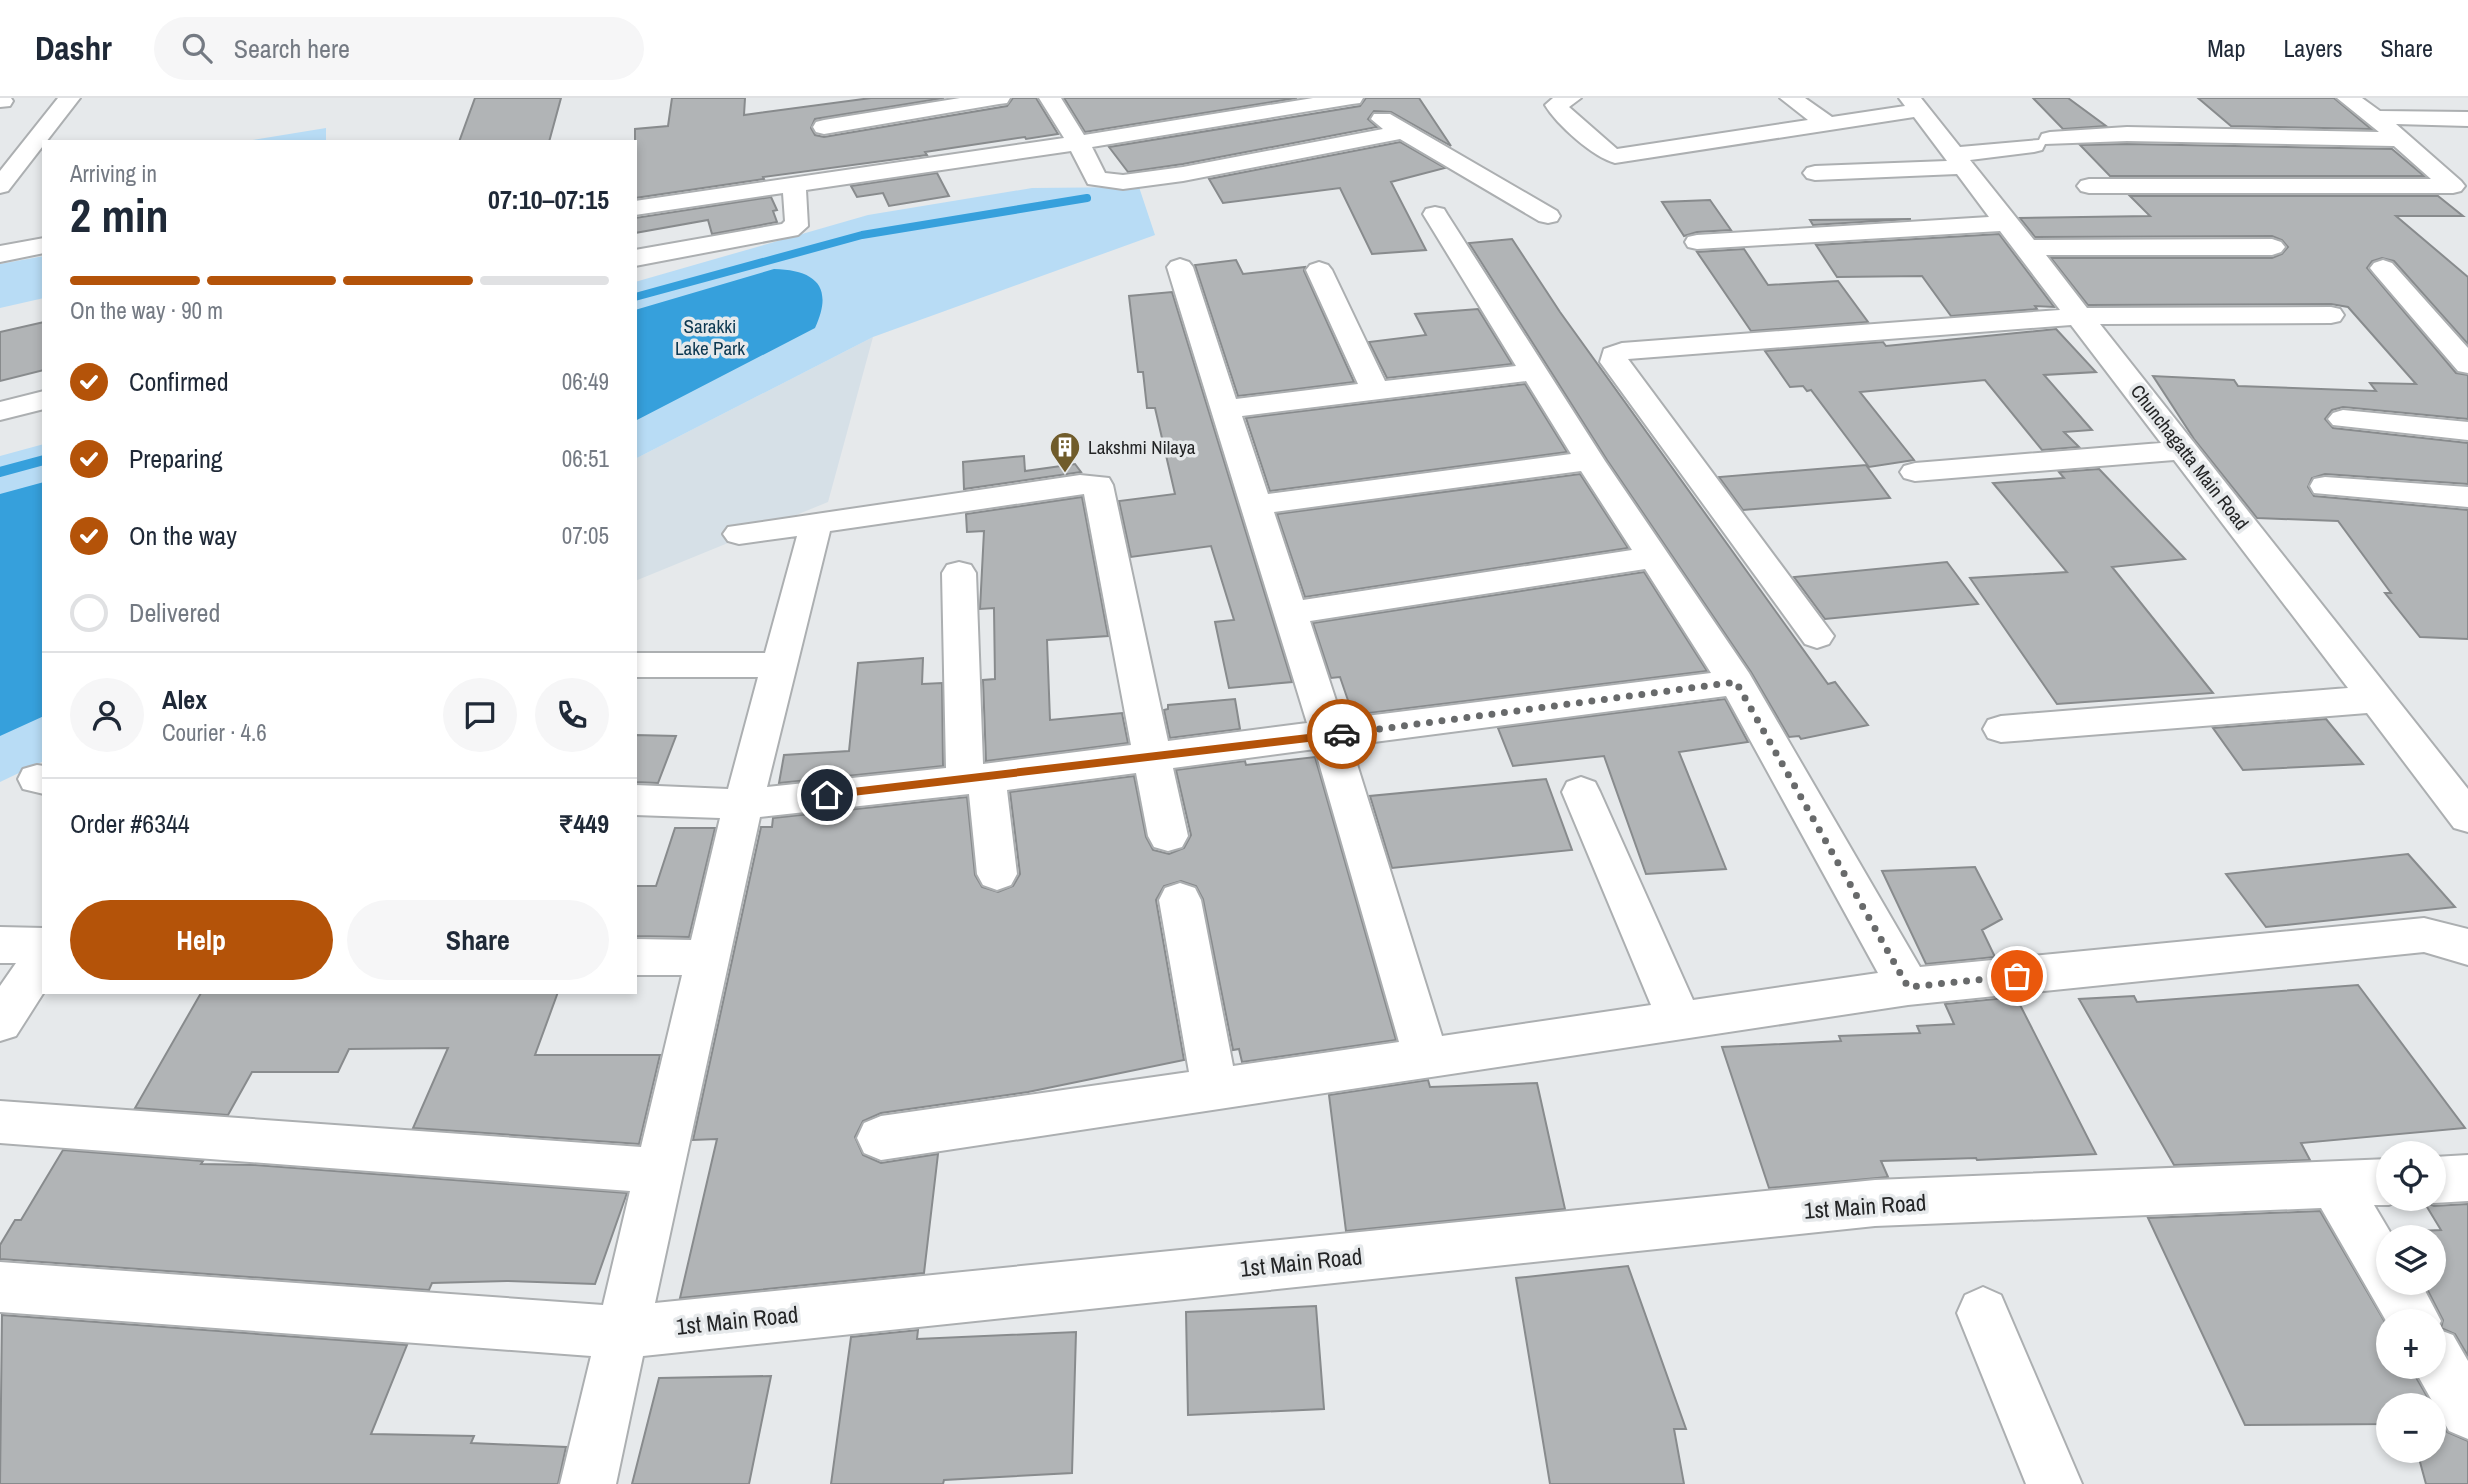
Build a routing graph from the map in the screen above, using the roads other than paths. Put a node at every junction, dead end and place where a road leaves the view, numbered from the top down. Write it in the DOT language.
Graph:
graph roads {
  1 [pos="69,98"];
  2 [pos="999,98"];
  3 [pos="1050,98"];
  4 [pos="1352,98"];
  5 [pos="1570,98"];
  6 [pos="1791,98"];
  7 [pos="2348,98"];
  8 [pos="1915,104"];
  9 [pos="2375,117"];
  10 [pos="2468,119"];
  11 [pos="1828,124"];
  12 [pos="824,127"];
  13 [pos="1402,132"];
  14 [pos="2399,139"];
  15 [pos="1078,143"];
  16 [pos="1959,161"];
  17 [pos="1815,173"];
  18 [pos="794,184"];
  19 [pos="0,186"];
  20 [pos="2090,186"];
  21 [pos="2460,194"];
  22 [pos="637,208"];
  23 [pos="1435,214"];
  24 [pos="1548,216"];
  25 [pos="2007,223"];
  26 [pos="1697,242"];
  27 [pos="42,245"];
  28 [pos="2272,247"];
  29 [pos="2028,248"];
  30 [pos="0,254"];
  31 [pos="637,258"];
  32 [pos="1180,267"];
  33 [pos="2383,268"];
  34 [pos="1319,270"];
  35 [pos="2331,315"];
  36 [pos="2080,316"];
  37 [pos="2468,365"];
  38 [pos="1534,372"];
  39 [pos="1375,391"];
  40 [pos="42,400"];
  41 [pos="1224,409"];
  42 [pos="0,411"];
  43 [pos="2343,419"];
  44 [pos="2458,430"];
  45 [pos="2184,450"];
  46 [pos="2468,458"];
  47 [pos="1590,461"];
  48 [pos="1915,472"];
  49 [pos="2325,486"];
  50 [pos="2468,497"];
  51 [pos="1255,505"];
  52 [pos="816,523"];
  53 [pos="739,534"];
  54 [pos="1654,558"];
  55 [pos="959,573"];
  56 [pos="1289,613"];
  57 [pos="1817,636"];
  58 [pos="637,665"];
  59 [pos="779,665"];
  60 [pos="1736,682"];
  61 [pos="2377,699"];
  62 [pos="2001,729"];
  63 [pos="1329,735"];
  64 [pos="1151,757"];
  65 [pos="976,779"];
  66 [pos="1581,792"];
  67 [pos="637,800"];
  68 [pos="743,804"];
  69 [pos="2468,817"];
  70 [pos="1168,836"];
  71 [pos="996,874"];
  72 [pos="1180,900"];
  73 [pos="0,945"];
  74 [pos="42,946"];
  75 [pos="2468,947"];
  76 [pos="637,957"];
  77 [pos="708,958"];
  78 [pos="42,960"];
  79 [pos="1908,987"];
  80 [pos="0,1021"];
  81 [pos="1680,1021"];
  82 [pos="1426,1058"];
  83 [pos="1215,1089"];
  84 [pos="0,1122"];
  85 [pos="881,1138"];
  86 [pos="658,1171"];
  87 [pos="2468,1178"];
  88 [pos="2446,1179"];
  89 [pos="2376,1182"];
  90 [pos="2334,1184"];
  91 [pos="2376,1255"];
  92 [pos="0,1287"];
  93 [pos="1983,1313"];
  94 [pos="622,1332"];
  95 [pos="2446,1374"];
  96 [pos="2468,1412"];
  97 [pos="588,1484"];
  98 [pos="2054,1484"];
  1 -- 19 [label="street"];
  2 -- 12 [label="street"];
  3 -- 15 [label="street"];
  4 -- 13 [label="street"];
  4 -- 15 [label="street"];
  5 -- 11 [label="street"];
  6 -- 11 [label="street"];
  7 -- 9 [label="street"];
  8 -- 11 [label="street"];
  8 -- 16 [label="street, Chunchagatta Main Road"];
  9 -- 10 [label="street"];
  9 -- 14 [label="street"];
  13 -- 15 [label="street"];
  13 -- 24 [label="street"];
  14 -- 16 [label="street"];
  14 -- 21 [label="street"];
  15 -- 18 [label="street"];
  16 -- 17 [label="street"];
  16 -- 25 [label="street, Chunchagatta Main Road"];
  18 -- 22 [label="street"];
  18 -- 31 [label="street"];
  20 -- 21 [label="street"];
  23 -- 38 [label="street"];
  25 -- 26 [label="street"];
  25 -- 29 [label="street, Chunchagatta Main Road"];
  27 -- 30 [label="street"];
  28 -- 29 [label="street"];
  29 -- 36 [label="street, Chunchagatta Main Road"];
  32 -- 41 [label="street"];
  33 -- 37 [label="street"];
  34 -- 39 [label="street"];
  35 -- 36 [label="street"];
  36 -- 45 [label="street, Chunchagatta Main Road"];
  36 -- 57 [label="street"];
  38 -- 39 [label="street"];
  38 -- 47 [label="street"];
  39 -- 41 [label="street"];
  40 -- 42 [label="street"];
  41 -- 51 [label="street"];
  43 -- 44 [label="street"];
  44 -- 46 [label="street"];
  45 -- 48 [label="street"];
  45 -- 61 [label="street, Chunchagatta Main Road"];
  47 -- 51 [label="street"];
  47 -- 54 [label="street"];
  49 -- 50 [label="street"];
  51 -- 56 [label="street"];
  52 -- 53 [label="street"];
  52 -- 59 [label="street"];
  52 -- 64 [label="street"];
  54 -- 56 [label="street"];
  54 -- 60 [label="street"];
  55 -- 65 [label="street"];
  56 -- 63 [label="street"];
  58 -- 59 [label="street"];
  59 -- 68 [label="street"];
  60 -- 63 [label="street"];
  60 -- 79 [label="street"];
  61 -- 62 [label="street"];
  61 -- 69 [label="street, Chunchagatta Main Road"];
  63 -- 64 [label="street"];
  63 -- 82 [label="street"];
  64 -- 65 [label="street"];
  64 -- 70 [label="street"];
  65 -- 68 [label="street"];
  65 -- 71 [label="street"];
  66 -- 81 [label="street"];
  67 -- 68 [label="street"];
  68 -- 77 [label="street"];
  72 -- 83 [label="street"];
  73 -- 74 [label="street"];
  75 -- 79 [label="street"];
  76 -- 77 [label="street"];
  77 -- 86 [label="street"];
  78 -- 80 [label="street"];
  79 -- 81 [label="street"];
  81 -- 82 [label="street"];
  82 -- 83 [label="street"];
  83 -- 85 [label="street"];
  84 -- 86 [label="street"];
  86 -- 94 [label="street"];
  87 -- 88 [label="street"];
  89 -- 90 [label="street, 1st Main Road"];
  90 -- 91 [label="street"];
  90 -- 94 [label="street, 1st Main Road"];
  92 -- 94 [label="street, 1st Main Road"];
  93 -- 98 [label="street"];
  94 -- 97 [label="street"];
  95 -- 96 [label="street"];
}
